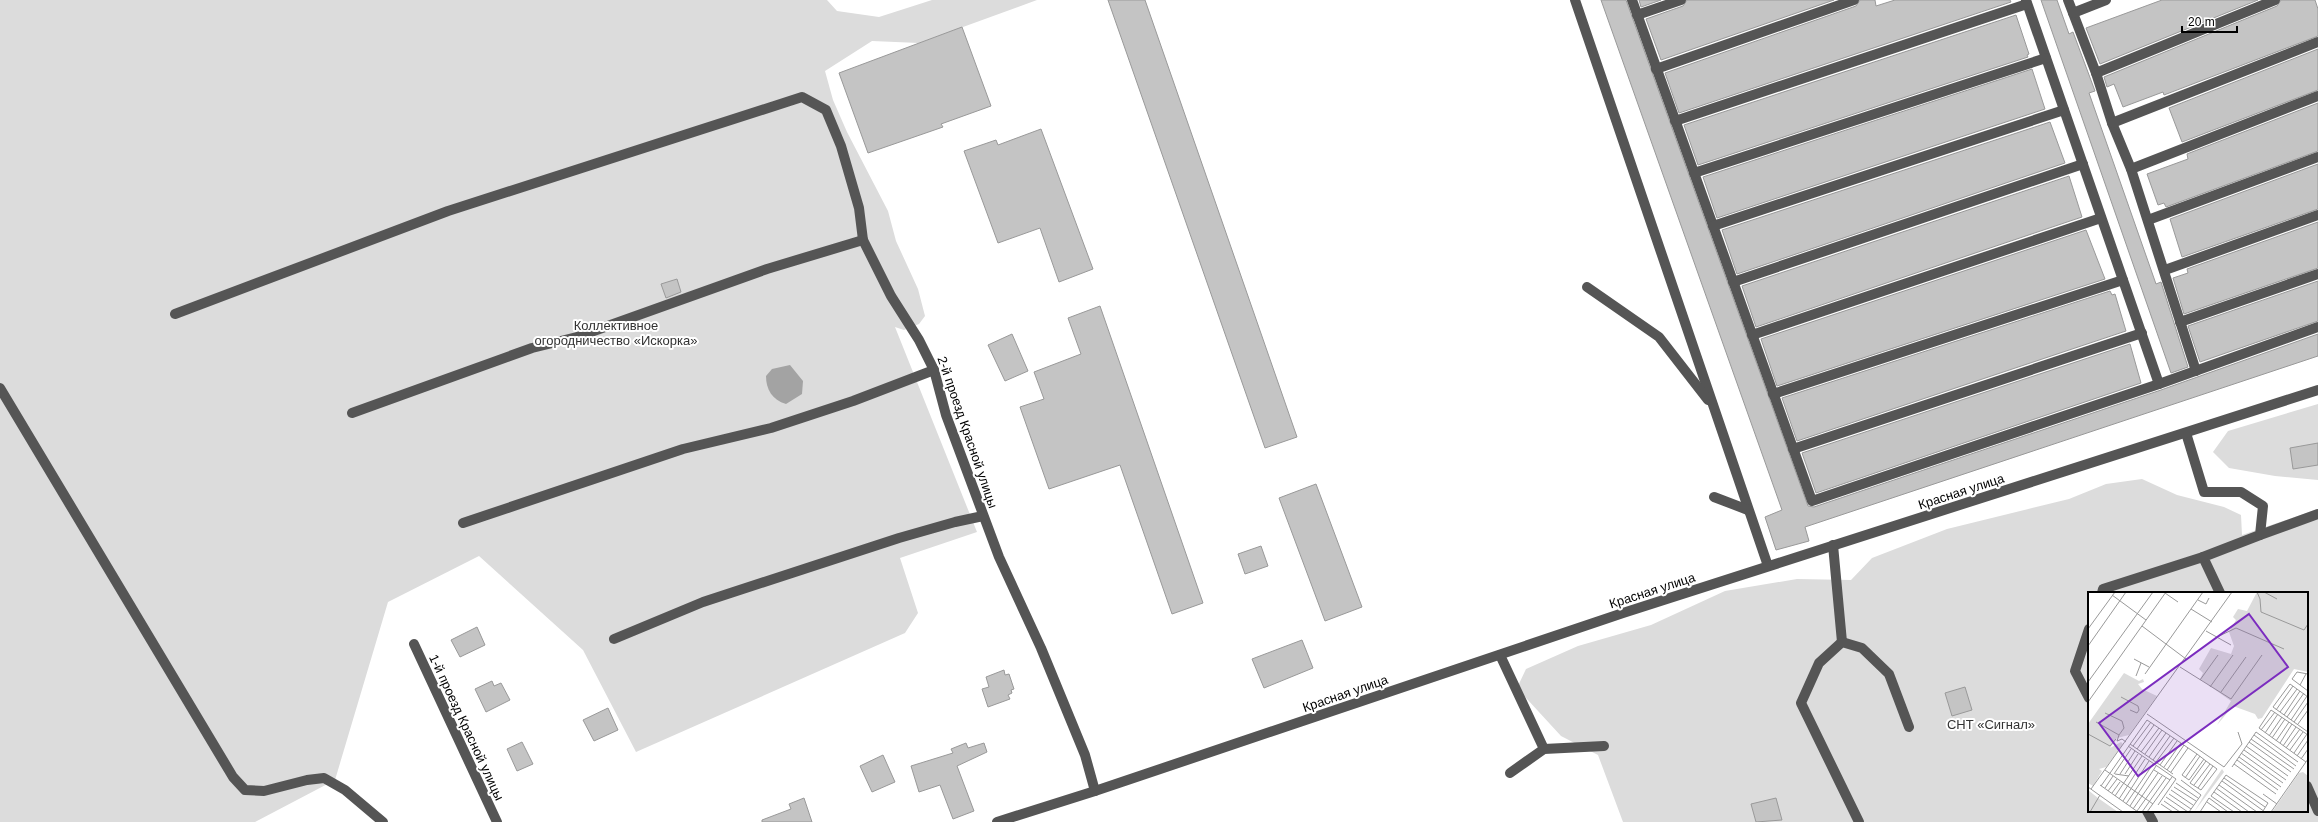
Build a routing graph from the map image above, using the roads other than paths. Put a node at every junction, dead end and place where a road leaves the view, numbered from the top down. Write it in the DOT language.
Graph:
graph roads {
  1 [pos="1576,0"];
  2 [pos="1632,0"];
  3 [pos="1681,0"];
  4 [pos="1854,0"];
  5 [pos="2068,0"];
  6 [pos="2106,0"];
  7 [pos="2275,0"];
  8 [pos="2026,2"];
  9 [pos="2073,12"];
  10 [pos="1637,15"];
  11 [pos="2318,42"];
  12 [pos="2046,58"];
  13 [pos="1656,68"];
  14 [pos="2096,73"];
  15 [pos="2318,96"];
  16 [pos="2064,110"];
  17 [pos="1675,121"];
  18 [pos="2112,122"];
  19 [pos="2318,157"];
  20 [pos="2083,164"];
  21 [pos="2131,169"];
  22 [pos="1694,173"];
  23 [pos="2318,216"];
  24 [pos="2101,218"];
  25 [pos="2148,220"];
  26 [pos="1713,226"];
  27 [pos="863,240"];
  28 [pos="2165,270"];
  29 [pos="2318,274"];
  30 [pos="2123,280"];
  31 [pos="1733,282"];
  32 [pos="1587,287"];
  33 [pos="175,314"];
  34 [pos="2180,322"];
  35 [pos="2318,327"];
  36 [pos="2142,333"];
  37 [pos="1752,335"];
  38 [pos="934,370"];
  39 [pos="2196,371"];
  40 [pos="2159,384"];
  41 [pos="0,388"];
  42 [pos="2318,390"];
  43 [pos="1774,394"];
  44 [pos="1714,407"];
  45 [pos="352,413"];
  46 [pos="2186,433"];
  47 [pos="1793,449"];
  48 [pos="1714,497"];
  49 [pos="1748,510"];
  50 [pos="2318,514"];
  51 [pos="983,516"];
  52 [pos="463,523"];
  53 [pos="2260,535"];
  54 [pos="1833,545"];
  55 [pos="2203,557"];
  56 [pos="1767,564"];
  57 [pos="2103,591"];
  58 [pos="2220,592"];
  59 [pos="2088,632"];
  60 [pos="614,639"];
  61 [pos="1842,642"];
  62 [pos="414,644"];
  63 [pos="1500,655"];
  64 [pos="2088,696"];
  65 [pos="1909,727"];
  66 [pos="1604,746"];
  67 [pos="1544,749"];
  68 [pos="1510,773"];
  69 [pos="2308,788"];
  70 [pos="1095,791"];
  71 [pos="2318,811"];
  72 [pos="2148,812"];
  73 [pos="384,822"];
  74 [pos="497,822"];
  75 [pos="997,822"];
  76 [pos="1859,822"];
  77 [pos="2153,822"];
  1 -- 44 [label="street"];
  2 -- 10 [label="street"];
  3 -- 10 [label="street"];
  4 -- 13 [label="street"];
  5 -- 9 [label="street"];
  6 -- 9 [label="street"];
  7 -- 14 [label="street"];
  8 -- 12 [label="street"];
  8 -- 17 [label="street"];
  9 -- 14 [label="street"];
  10 -- 13 [label="street"];
  11 -- 18 [label="street"];
  12 -- 16 [label="street"];
  12 -- 22 [label="street"];
  13 -- 17 [label="street"];
  14 -- 18 [label="street"];
  15 -- 21 [label="street"];
  16 -- 20 [label="street"];
  16 -- 26 [label="street"];
  17 -- 22 [label="street"];
  18 -- 21 [label="street"];
  19 -- 25 [label="street"];
  20 -- 24 [label="street"];
  20 -- 31 [label="street"];
  21 -- 25 [label="street"];
  22 -- 26 [label="street"];
  23 -- 28 [label="street"];
  24 -- 30 [label="street"];
  24 -- 37 [label="street"];
  25 -- 28 [label="street"];
  26 -- 31 [label="street"];
  27 -- 33 [label="street, 2-й проезд Красной улицы"];
  27 -- 38 [label="street, 2-й проезд Красной улицы"];
  27 -- 45 [label="street"];
  28 -- 34 [label="street"];
  29 -- 34 [label="street"];
  30 -- 36 [label="street"];
  30 -- 43 [label="street"];
  31 -- 37 [label="street"];
  32 -- 44 [label="street"];
  34 -- 39 [label="street"];
  35 -- 39 [label="street"];
  36 -- 40 [label="street"];
  36 -- 47 [label="street"];
  37 -- 43 [label="street"];
  38 -- 51 [label="street, 2-й проезд Красной улицы"];
  38 -- 52 [label="street"];
  39 -- 40 [label="street"];
  40 -- 47 [label="street"];
  41 -- 73 [label="street"];
  42 -- 46 [label="street, Красная улица"];
  43 -- 47 [label="street"];
  44 -- 49 [label="street"];
  46 -- 53 [label="street"];
  46 -- 54 [label="street, Красная улица"];
  48 -- 49 [label="street"];
  49 -- 56 [label="street"];
  50 -- 53 [label="street"];
  51 -- 60 [label="street"];
  51 -- 70 [label="street, 2-й проезд Красной улицы"];
  53 -- 55 [label="street"];
  54 -- 56 [label="street, Красная улица"];
  54 -- 61 [label="street"];
  55 -- 57 [label="street"];
  55 -- 58 [label="street"];
  56 -- 63 [label="street, Красная улица"];
  59 -- 64 [label="street"];
  61 -- 65 [label="street"];
  61 -- 76 [label="street"];
  62 -- 74 [label="street, 1-й проезд Красной улицы"];
  63 -- 67 [label="street"];
  63 -- 70 [label="street, Красная улица"];
  66 -- 67 [label="street"];
  67 -- 68 [label="street"];
  69 -- 71 [label="street"];
  70 -- 75 [label="street, Красная улица"];
  72 -- 77 [label="street"];
}
